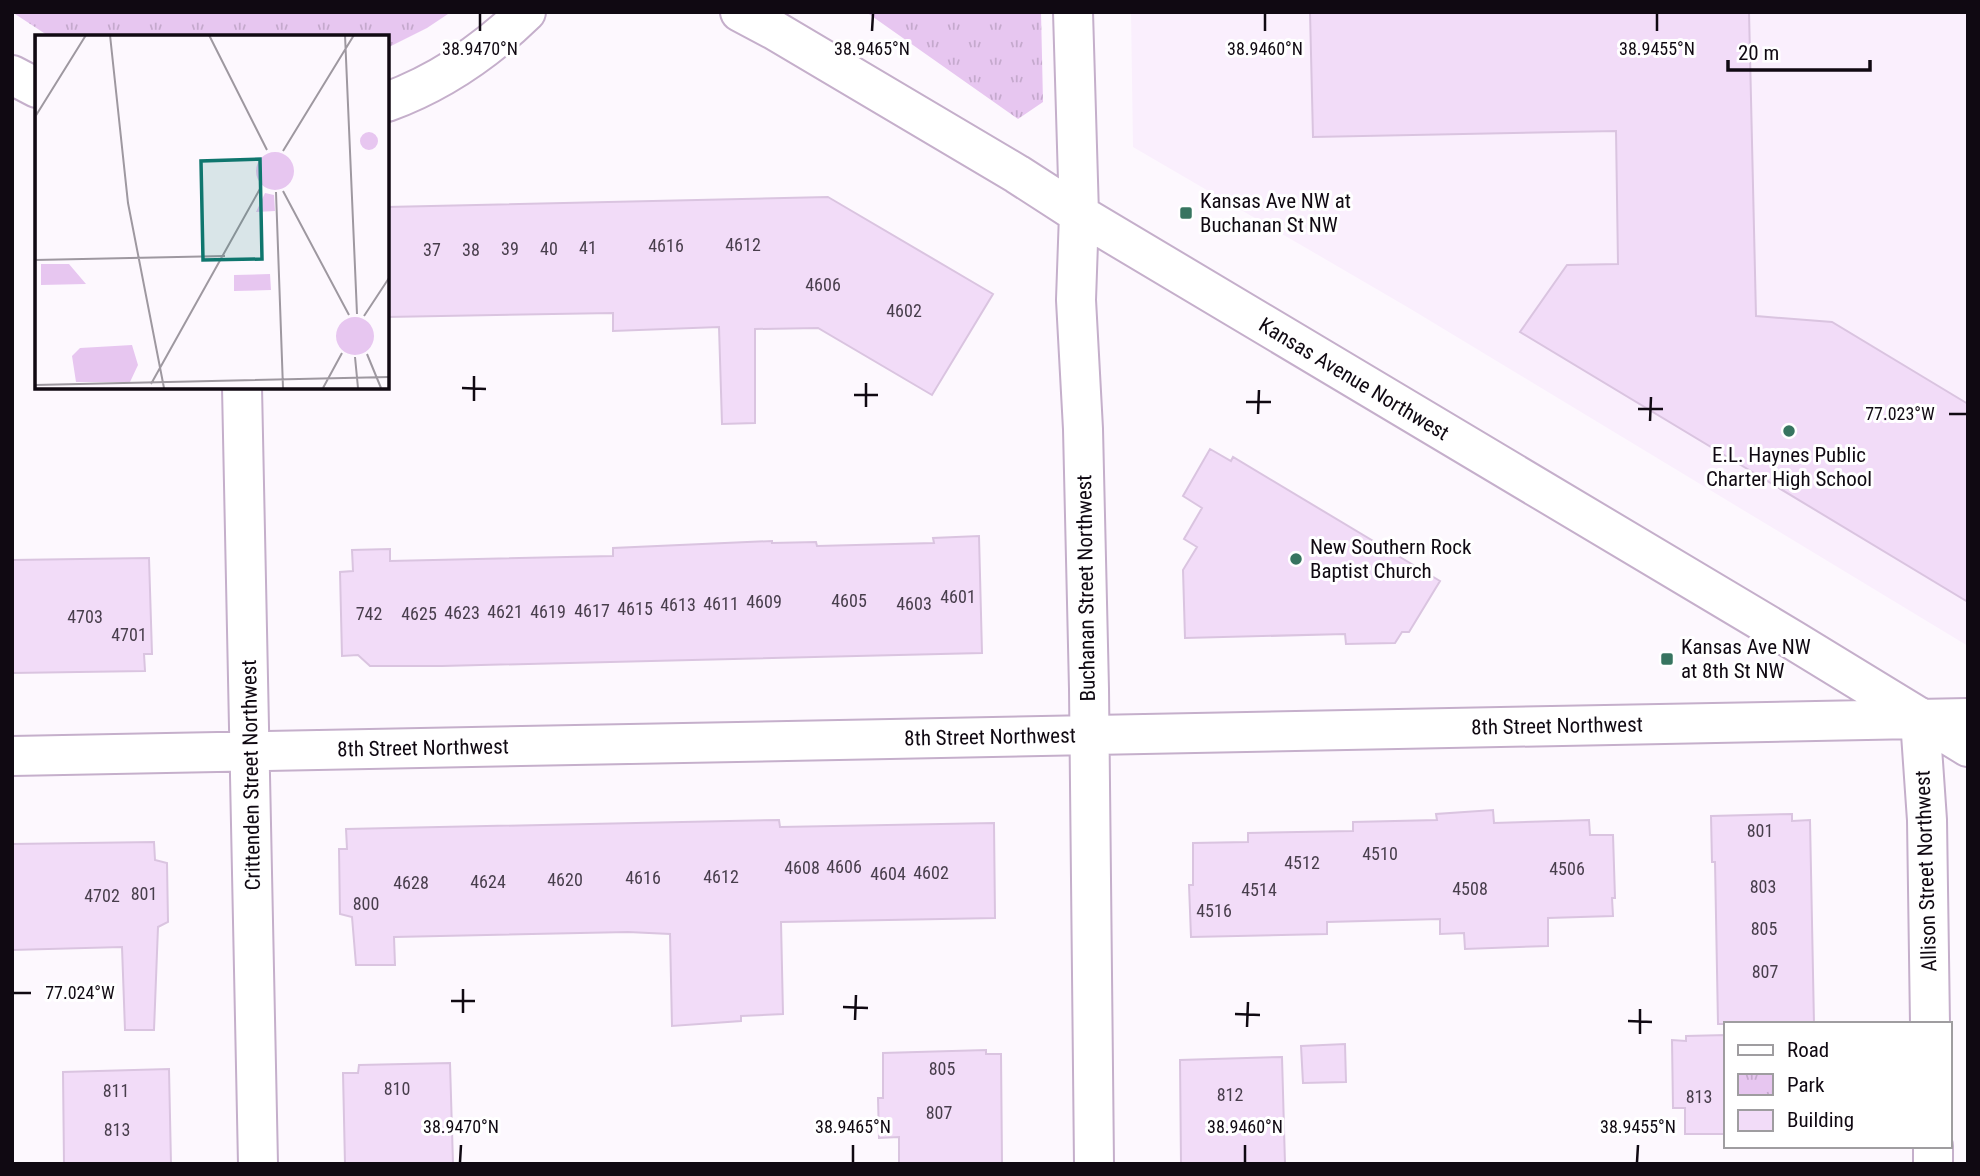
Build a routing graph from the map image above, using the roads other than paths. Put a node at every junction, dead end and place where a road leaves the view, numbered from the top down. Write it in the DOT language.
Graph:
graph roads {
  1 [pos="526,12"];
  2 [pos="740,12"];
  3 [pos="1073,12"];
  4 [pos="12,75"];
  5 [pos="35,87"];
  6 [pos="388,102"];
  7 [pos="1079,214"];
  8 [pos="242,388"];
  9 [pos="1968,718"];
  10 [pos="1920,719"];
  11 [pos="1089,735"];
  12 [pos="1968,747"];
  13 [pos="251,752"];
  14 [pos="12,756"];
  15 [pos="1930,1022"];
  16 [pos="258,1164"];
  17 [pos="1094,1164"];
  1 -- 6 [label="street"];
  2 -- 7 [label="street, Kansas Avenue Northwest"];
  3 -- 7 [label="street, Buchanan Street Northwest"];
  4 -- 5 [label="street"];
  7 -- 10 [label="street, Kansas Avenue Northwest"];
  7 -- 11 [label="street, Buchanan Street Northwest"];
  8 -- 13 [label="street, Crittenden Street Northwest"];
  9 -- 10 [label="street, 8th Street Northwest"];
  10 -- 11 [label="street, 8th Street Northwest"];
  10 -- 12 [label="street, Kansas Avenue Northwest"];
  10 -- 15 [label="street, Allison Street Northwest"];
  11 -- 13 [label="street, 8th Street Northwest"];
  11 -- 17 [label="street, Buchanan Street Northwest"];
  13 -- 14 [label="street, 8th Street Northwest"];
  13 -- 16 [label="street, Crittenden Street Northwest"];
}
